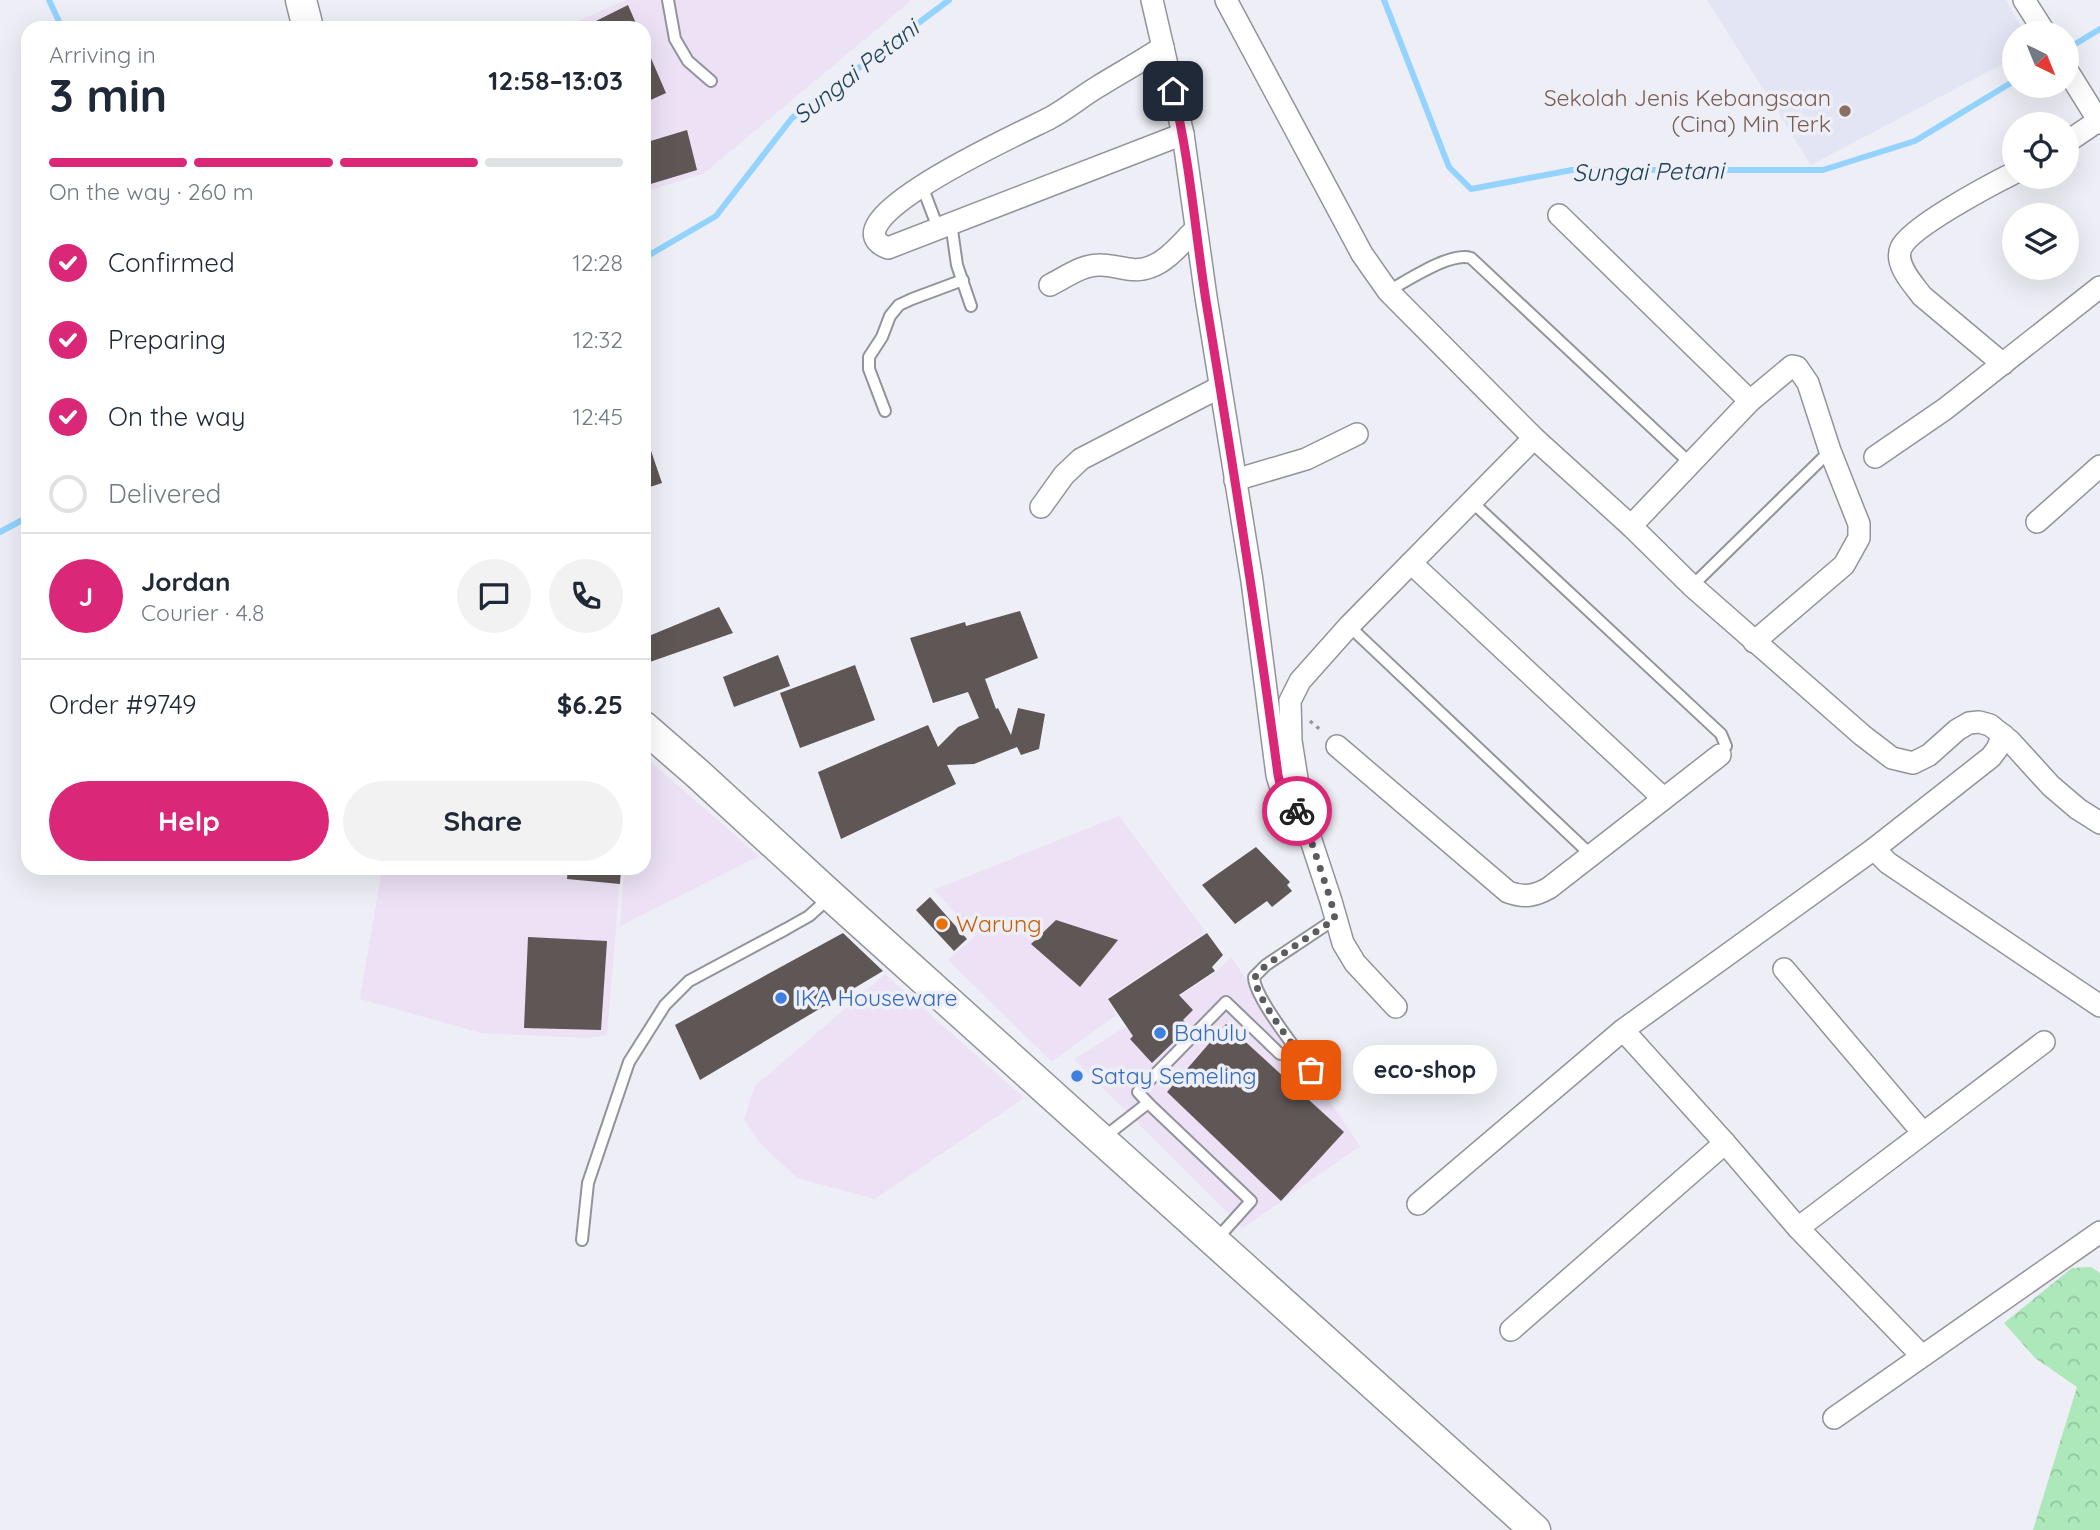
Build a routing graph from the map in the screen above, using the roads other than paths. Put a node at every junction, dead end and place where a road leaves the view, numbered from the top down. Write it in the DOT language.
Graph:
graph roads {
  1 [pos="301,0"];
  2 [pos="668,0"];
  3 [pos="1152,0"];
  4 [pos="2024,0"];
  5 [pos="1231,1"];
  6 [pos="306,21"];
  7 [pos="2037,21"];
  8 [pos="1163,47"];
  9 [pos="711,81"];
  10 [pos="2079,90"];
  11 [pos="2099,122"];
  12 [pos="1184,134"];
  13 [pos="2079,134"];
  14 [pos="2002,180"];
  15 [pos="922,186"];
  16 [pos="1559,215"];
  17 [pos="944,226"];
  18 [pos="1196,229"];
  19 [pos="963,280"];
  20 [pos="1050,285"];
  21 [pos="2100,287"];
  22 [pos="1388,291"];
  23 [pos="971,306"];
  24 [pos="2003,363"];
  25 [pos="1220,387"];
  26 [pos="1751,401"];
  27 [pos="885,411"];
  28 [pos="1357,435"];
  29 [pos="1534,438"];
  30 [pos="1830,451"];
  31 [pos="1875,457"];
  32 [pos="1691,464"];
  33 [pos="2100,466"];
  34 [pos="1235,480"];
  35 [pos="1471,501"];
  36 [pos="1041,507"];
  37 [pos="2038,522"];
  38 [pos="1631,526"];
  39 [pos="1412,563"];
  40 [pos="1692,586"];
  41 [pos="1349,626"];
  42 [pos="1754,642"];
  43 [pos="651,733"];
  44 [pos="2003,735"];
  45 [pos="1337,746"];
  46 [pos="1720,755"];
  47 [pos="1662,797"];
  48 [pos="1303,816"];
  49 [pos="2100,823"];
  50 [pos="1874,849"];
  51 [pos="1590,854"];
  52 [pos="831,896"];
  53 [pos="1335,919"];
  54 [pos="1784,969"];
  55 [pos="2100,1006"];
  56 [pos="1396,1007"];
  57 [pos="1623,1030"];
  58 [pos="2044,1042"];
  59 [pos="1280,1054"];
  60 [pos="1311,1070"];
  61 [pos="1148,1103"];
  62 [pos="1923,1133"];
  63 [pos="1101,1139"];
  64 [pos="1726,1143"];
  65 [pos="1418,1204"];
  66 [pos="1798,1228"];
  67 [pos="2099,1236"];
  68 [pos="582,1240"];
  69 [pos="1214,1242"];
  70 [pos="1511,1330"];
  71 [pos="1922,1356"];
  72 [pos="1833,1418"];
  73 [pos="1535,1530"];
  1 -- 6 [label="main road"];
  2 -- 9 [label="lane"];
  3 -- 8 [label="street"];
  4 -- 7 [label="street"];
  5 -- 22 [label="street"];
  8 -- 12 [label="street"];
  8 -- 15 [label="street"];
  10 -- 11 [label="street"];
  11 -- 13 [label="street"];
  12 -- 17 [label="street"];
  12 -- 18 [label="street"];
  14 -- 24 [label="street"];
  15 -- 17 [label="lane"];
  15 -- 17 [label="street"];
  16 -- 26 [label="street"];
  17 -- 19 [label="lane"];
  18 -- 20 [label="street"];
  18 -- 25 [label="street"];
  19 -- 23 [label="lane"];
  19 -- 27 [label="lane"];
  21 -- 24 [label="street"];
  22 -- 29 [label="street"];
  22 -- 32 [label="lane"];
  24 -- 31 [label="street"];
  25 -- 34 [label="street"];
  25 -- 36 [label="street"];
  26 -- 30 [label="street"];
  26 -- 32 [label="street"];
  28 -- 34 [label="street"];
  29 -- 35 [label="street"];
  29 -- 38 [label="street"];
  30 -- 40 [label="lane"];
  30 -- 42 [label="street"];
  32 -- 38 [label="street"];
  33 -- 37 [label="street"];
  34 -- 48 [label="street"];
  35 -- 39 [label="street"];
  35 -- 46 [label="lane"];
  38 -- 40 [label="street"];
  39 -- 41 [label="street"];
  39 -- 47 [label="street"];
  40 -- 42 [label="street"];
  41 -- 48 [label="street"];
  41 -- 51 [label="lane"];
  42 -- 44 [label="street"];
  43 -- 52 [label="main road"];
  44 -- 49 [label="street"];
  44 -- 50 [label="street"];
  45 -- 51 [label="street"];
  46 -- 47 [label="street"];
  47 -- 51 [label="street"];
  48 -- 53 [label="street"];
  50 -- 55 [label="street"];
  50 -- 57 [label="street"];
  52 -- 63 [label="main road"];
  52 -- 68 [label="lane"];
  53 -- 56 [label="street"];
  53 -- 60 [label="lane"];
  54 -- 62 [label="street"];
  57 -- 64 [label="street"];
  57 -- 65 [label="street"];
  58 -- 62 [label="street"];
  59 -- 61 [label="lane"];
  61 -- 63 [label="lane"];
  61 -- 69 [label="lane"];
  62 -- 66 [label="street"];
  63 -- 69 [label="main road"];
  64 -- 66 [label="street"];
  64 -- 70 [label="street"];
  66 -- 71 [label="street"];
  67 -- 71 [label="street"];
  69 -- 73 [label="main road"];
  71 -- 72 [label="street"];
}
